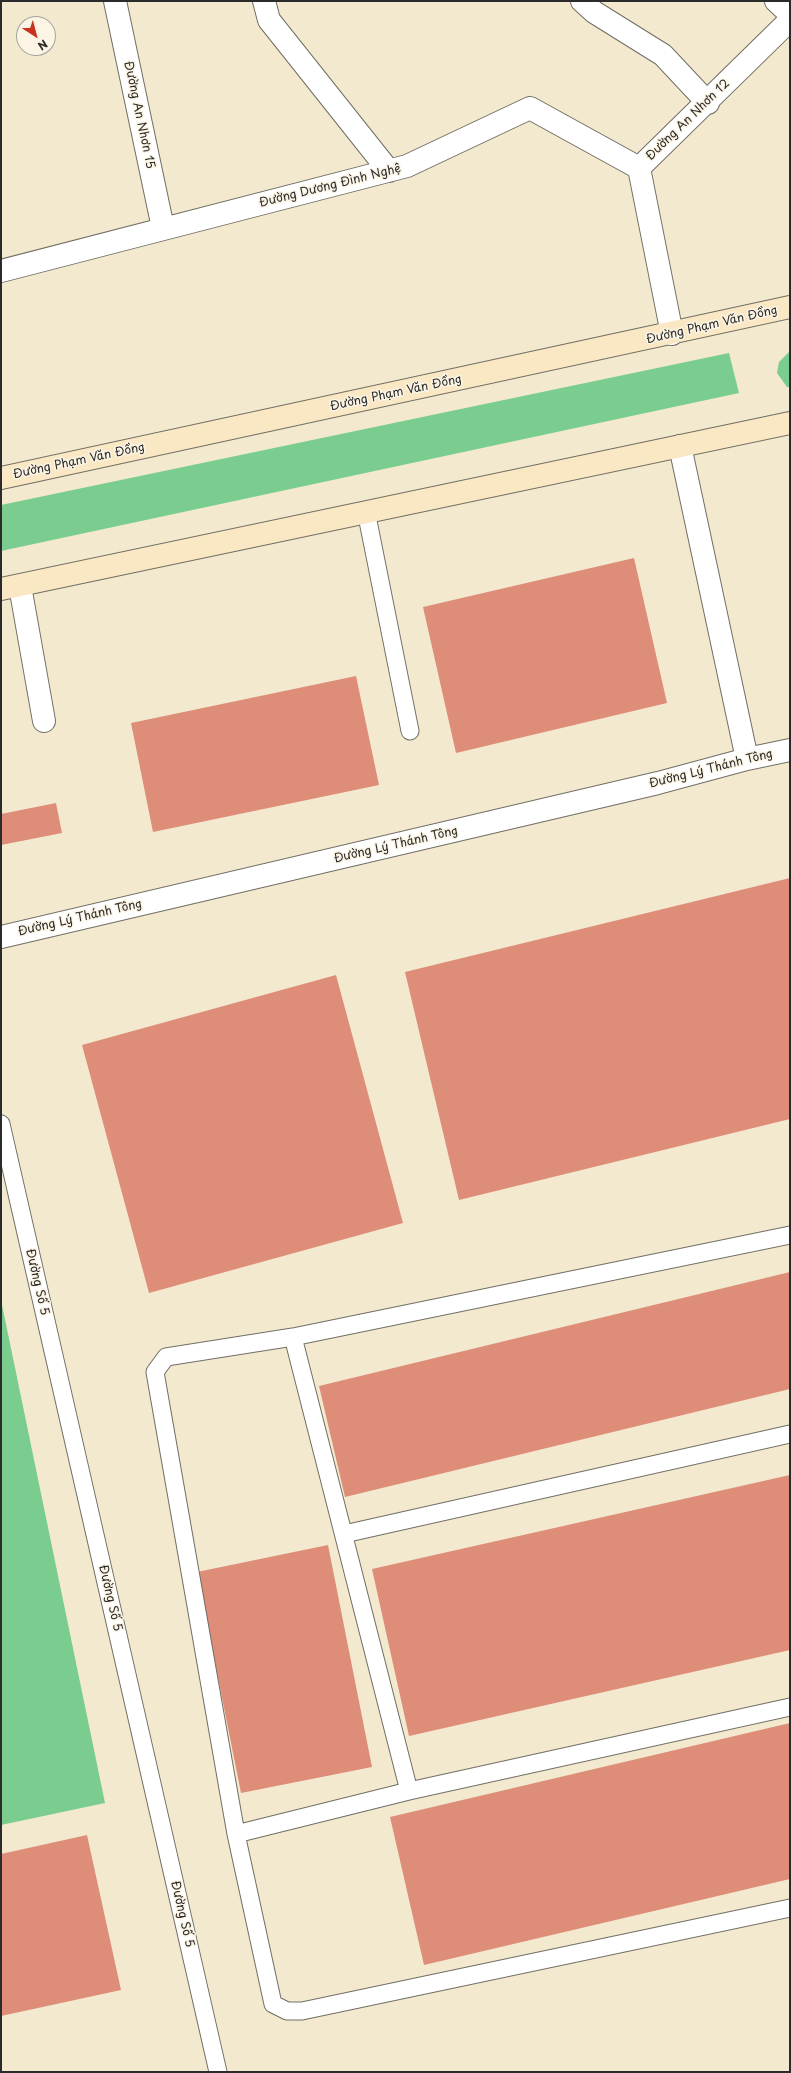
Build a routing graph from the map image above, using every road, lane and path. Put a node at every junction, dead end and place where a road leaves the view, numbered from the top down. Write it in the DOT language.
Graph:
graph roads {
  1 [pos="115,1"];
  2 [pos="264,1"];
  3 [pos="582,1"];
  4 [pos="776,1"];
  5 [pos="790,14"];
  6 [pos="790,20"];
  7 [pos="708,103"];
  8 [pos="639,168"];
  9 [pos="389,171"];
  10 [pos="163,228"];
  11 [pos="1,271"];
  12 [pos="790,307"];
  13 [pos="672,334"];
  14 [pos="790,423"];
  15 [pos="680,446"];
  16 [pos="1,478"];
  17 [pos="366,511"];
  18 [pos="11,588"];
  19 [pos="44,721"];
  20 [pos="410,731"];
  21 [pos="790,750"];
  22 [pos="747,758"];
  23 [pos="1,937"];
  24 [pos="1,1124"];
  25 [pos="790,1235"];
  26 [pos="293,1337"];
  27 [pos="790,1434"];
  28 [pos="344,1534"];
  29 [pos="790,1707"];
  30 [pos="409,1791"];
  31 [pos="236,1834"];
  32 [pos="790,1908"];
  33 [pos="218,2072"];
  1 -- 10 [label="street, Đường An Nhơn 15"];
  2 -- 9 [label="street"];
  3 -- 7 [label="street"];
  4 -- 5 [label="street"];
  6 -- 7 [label="street, Đường An Nhơn 12"];
  7 -- 8 [label="street, Đường An Nhơn 12"];
  8 -- 9 [label="street, Đường Dương Đình Nghệ"];
  8 -- 13 [label="street, Đường An Nhơn 12"];
  9 -- 10 [label="street, Đường Dương Đình Nghệ"];
  10 -- 11 [label="street, Đường Dương Đình Nghệ"];
  12 -- 13 [label="main road, Đường Phạm Văn Đồng"];
  13 -- 16 [label="main road, Đường Phạm Văn Đồng"];
  14 -- 15 [label="main road"];
  15 -- 17 [label="main road"];
  15 -- 22 [label="street"];
  17 -- 18 [label="main road"];
  17 -- 20 [label="lane"];
  18 -- 19 [label="street"];
  21 -- 22 [label="street, Đường Lý Thánh Tông"];
  22 -- 23 [label="street, Đường Lý Thánh Tông"];
  24 -- 33 [label="lane, Đường Số 5"];
  25 -- 26 [label="lane"];
  26 -- 28 [label="lane"];
  26 -- 31 [label="lane"];
  27 -- 28 [label="lane"];
  28 -- 30 [label="lane"];
  29 -- 30 [label="lane"];
  30 -- 31 [label="lane"];
  31 -- 32 [label="lane"];
}
